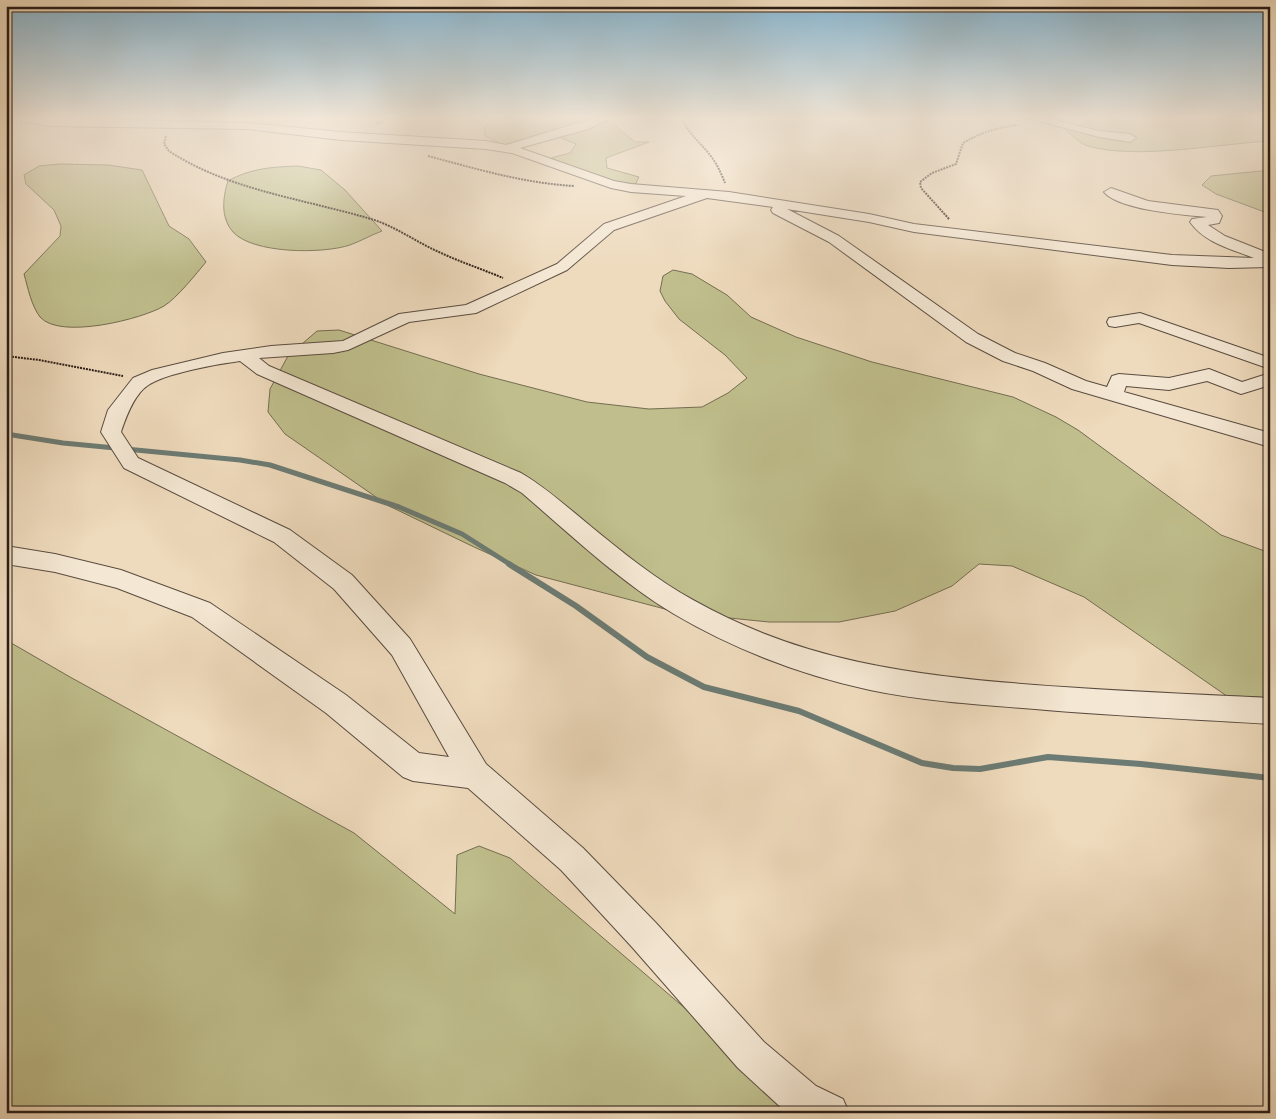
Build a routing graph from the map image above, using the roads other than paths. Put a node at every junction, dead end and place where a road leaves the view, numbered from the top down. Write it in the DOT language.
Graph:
graph roads {
  1 [pos="569,169"];
  2 [pos="1111,192"];
  3 [pos="706,194"];
  4 [pos="759,200"];
  5 [pos="1270,260"];
  6 [pos="1115,322"];
  7 [pos="244,355"];
  8 [pos="1270,364"];
  9 [pos="1270,379"];
  10 [pos="1248,386"];
  11 [pos="1114,395"];
  12 [pos="1270,400"];
  13 [pos="1270,440"];
  14 [pos="6,555"];
  15 [pos="1270,711"];
  16 [pos="475,774"];
  17 [pos="829,1113"];
  1 -- 3 [label="street"];
  2 -- 5 [label="street"];
  3 -- 4 [label="street"];
  3 -- 7 [label="street"];
  4 -- 5 [label="street"];
  4 -- 11 [label="street"];
  6 -- 8 [label="street"];
  7 -- 15 [label="street"];
  7 -- 16 [label="street"];
  9 -- 10 [label="street"];
  10 -- 11 [label="street"];
  10 -- 12 [label="street"];
  11 -- 13 [label="street"];
  14 -- 16 [label="street"];
  16 -- 17 [label="street"];
}
